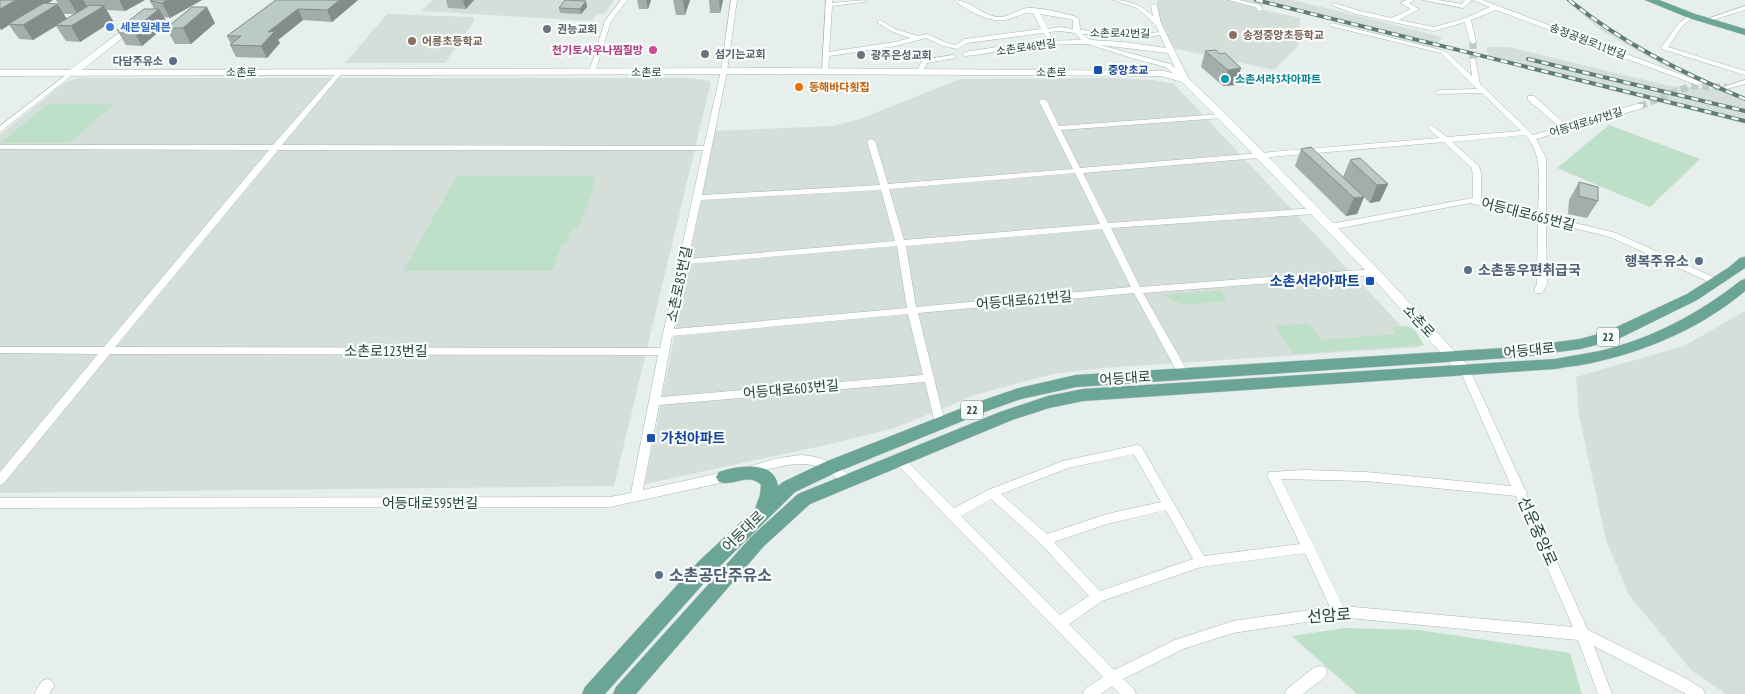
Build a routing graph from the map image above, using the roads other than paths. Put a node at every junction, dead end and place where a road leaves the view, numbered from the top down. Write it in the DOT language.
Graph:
graph roads {
  1 [pos="624,0"];
  2 [pos="734,0"];
  3 [pos="863,0"];
  4 [pos="957,0"];
  5 [pos="1116,0"];
  6 [pos="1231,0"];
  7 [pos="1412,0"];
  8 [pos="1426,0"];
  9 [pos="1469,0"];
  10 [pos="1476,0"];
  11 [pos="1650,0"];
  12 [pos="1663,0"];
  13 [pos="829,2"];
  14 [pos="1154,3"];
  15 [pos="1334,5"];
  16 [pos="1497,7"];
  17 [pos="1745,8"];
  18 [pos="1141,9"];
  19 [pos="1035,10"];
  20 [pos="1260,10"];
  21 [pos="1692,16"];
  22 [pos="143,18"];
  23 [pos="1713,18"];
  24 [pos="1468,19"];
  25 [pos="1391,21"];
  26 [pos="880,22"];
  27 [pos="1158,23"];
  28 [pos="1332,25"];
  29 [pos="1745,28"];
  30 [pos="1046,31"];
  31 [pos="1077,32"];
  32 [pos="1745,32"];
  33 [pos="1164,33"];
  34 [pos="916,38"];
  35 [pos="1087,41"];
  36 [pos="1473,42"];
  37 [pos="1051,43"];
  38 [pos="957,47"];
  39 [pos="1171,51"];
  40 [pos="827,54"];
  41 [pos="965,54"];
  42 [pos="953,57"];
  43 [pos="1473,58"];
  44 [pos="1142,59"];
  45 [pos="724,71"];
  46 [pos="825,71"];
  47 [pos="73,72"];
  48 [pos="340,72"];
  49 [pos="592,72"];
  50 [pos="920,72"];
  51 [pos="952,72"];
  52 [pos="0,73"];
  53 [pos="1745,73"];
  54 [pos="1185,80"];
  55 [pos="1745,82"];
  56 [pos="1700,83"];
  57 [pos="1477,84"];
  58 [pos="1727,87"];
  59 [pos="1484,91"];
  60 [pos="1440,92"];
  61 [pos="1531,98"];
  62 [pos="1043,101"];
  63 [pos="1640,106"];
  64 [pos="1222,116"];
  65 [pos="1431,127"];
  66 [pos="1056,128"];
  67 [pos="1566,129"];
  68 [pos="0,130"];
  69 [pos="1530,136"];
  70 [pos="1446,140"];
  71 [pos="871,141"];
  72 [pos="0,147"];
  73 [pos="275,148"];
  74 [pos="707,148"];
  75 [pos="1260,157"];
  76 [pos="1078,170"];
  77 [pos="884,187"];
  78 [pos="697,198"];
  79 [pos="1477,202"];
  80 [pos="1314,211"];
  81 [pos="1543,218"];
  82 [pos="1105,226"];
  83 [pos="1330,228"];
  84 [pos="901,244"];
  85 [pos="1745,261"];
  86 [pos="683,262"];
  87 [pos="1374,272"];
  88 [pos="1717,282"];
  89 [pos="1745,284"];
  90 [pos="1137,290"];
  91 [pos="1539,291"];
  92 [pos="912,310"];
  93 [pos="668,333"];
  94 [pos="0,350"];
  95 [pos="109,350"];
  96 [pos="664,352"];
  97 [pos="1452,356"];
  98 [pos="1465,370"];
  99 [pos="1184,374"];
  100 [pos="928,378"];
  101 [pos="655,401"];
  102 [pos="940,423"];
  103 [pos="900,460"];
  104 [pos="831,467"];
  105 [pos="725,477"];
  106 [pos="0,480"];
  107 [pos="850,482"];
  108 [pos="1521,492"];
  109 [pos="992,493"];
  110 [pos="636,498"];
  111 [pos="0,503"];
  112 [pos="1167,505"];
  113 [pos="762,512"];
  114 [pos="952,515"];
  115 [pos="1045,540"];
  116 [pos="1307,548"];
  117 [pos="1201,562"];
  118 [pos="1098,597"];
  119 [pos="1339,611"];
  120 [pos="1059,623"];
  121 [pos="1583,634"];
  122 [pos="1320,672"];
  123 [pos="1113,677"];
  124 [pos="1295,693"];
  125 [pos="592,694"];
  126 [pos="623,694"];
  127 [pos="1090,694"];
  128 [pos="1129,694"];
  129 [pos="1605,694"];
  130 [pos="1698,694"];
  1 -- 49 [label="street"];
  2 -- 45 [label="street, 소촌로85번길"];
  3 -- 13 [label="street"];
  4 -- 19 [label="street, 소촌로46번길"];
  5 -- 18 [label="street, 소촌로42번길"];
  6 -- 20 [label="street"];
  7 -- 25 [label="street"];
  8 -- 9 [label="street"];
  10 -- 16 [label="street, 송정공원로11번길"];
  11 -- 21 [label="main road"];
  12 -- 23 [label="main road"];
  13 -- 40 [label="street"];
  14 -- 18 [label="street, 소촌로42번길"];
  14 -- 27 [label="street, 소촌로42번길"];
  15 -- 25 [label="street"];
  16 -- 24 [label="street"];
  16 -- 56 [label="street, 송정공원로11번길"];
  17 -- 23 [label="street"];
  18 -- 27 [label="street, 소촌로42번길"];
  19 -- 30 [label="street"];
  19 -- 31 [label="street, 소촌로46번길"];
  21 -- 32 [label="main road"];
  21 -- 53 [label="street"];
  22 -- 47 [label="street"];
  23 -- 29 [label="main road"];
  24 -- 25 [label="street"];
  24 -- 36 [label="street"];
  26 -- 34 [label="street"];
  27 -- 33 [label="street, 소촌로42번길"];
  28 -- 57 [label="street, 어등대로647번길"];
  30 -- 31 [label="street, 소촌로46번길"];
  30 -- 37 [label="street"];
  30 -- 38 [label="street, 소촌로46번길"];
  31 -- 33 [label="street, 소촌로42번길"];
  31 -- 35 [label="street, 소촌로46번길"];
  33 -- 39 [label="street, 소촌로42번길"];
  34 -- 38 [label="street"];
  34 -- 40 [label="street"];
  35 -- 37 [label="street, 소촌로46번길"];
  35 -- 39 [label="street, 소촌로42번길"];
  35 -- 44 [label="street, 소촌로46번길"];
  37 -- 41 [label="street, 소촌로46번길"];
  37 -- 44 [label="street"];
  38 -- 41 [label="street"];
  39 -- 54 [label="street, 소촌로42번길"];
  40 -- 46 [label="street"];
  41 -- 42 [label="street, 소촌로46번길"];
  42 -- 50 [label="street, 소촌로46번길"];
  42 -- 51 [label="street"];
  43 -- 57 [label="street"];
  44 -- 54 [label="street"];
  45 -- 46 [label="street, 소촌로"];
  45 -- 49 [label="street, 소촌로"];
  45 -- 74 [label="street, 소촌로85번길"];
  46 -- 50 [label="street, 소촌로"];
  47 -- 48 [label="street, 소촌로"];
  47 -- 52 [label="street, 소촌로"];
  47 -- 68 [label="street"];
  48 -- 49 [label="street, 소촌로"];
  48 -- 73 [label="street"];
  50 -- 51 [label="street, 소촌로"];
  51 -- 54 [label="street, 소촌로"];
  54 -- 64 [label="street, 소촌로"];
  55 -- 58 [label="street"];
  57 -- 59 [label="street, 어등대로647번길"];
  59 -- 60 [label="street"];
  59 -- 69 [label="street, 어등대로647번길"];
  61 -- 67 [label="street"];
  62 -- 66 [label="street"];
  63 -- 67 [label="street, 어등대로647번길"];
  64 -- 66 [label="street"];
  64 -- 75 [label="street, 소촌로"];
  65 -- 70 [label="street"];
  66 -- 76 [label="street"];
  67 -- 69 [label="street, 어등대로647번길"];
  69 -- 70 [label="street"];
  69 -- 81 [label="street, 어등대로647번길"];
  70 -- 75 [label="street"];
  70 -- 79 [label="street"];
  71 -- 77 [label="street"];
  72 -- 73 [label="street"];
  73 -- 74 [label="street"];
  73 -- 95 [label="street"];
  74 -- 78 [label="street, 소촌로85번길"];
  75 -- 76 [label="street"];
  75 -- 80 [label="street, 소촌로"];
  76 -- 77 [label="street"];
  76 -- 82 [label="street"];
  77 -- 78 [label="street"];
  77 -- 84 [label="street"];
  78 -- 86 [label="street, 소촌로85번길"];
  79 -- 81 [label="street, 어등대로665번길"];
  79 -- 83 [label="street, 어등대로665번길"];
  80 -- 82 [label="street"];
  80 -- 83 [label="street, 소촌로"];
  81 -- 88 [label="street, 어등대로665번길"];
  81 -- 91 [label="street, 어등대로647번길"];
  82 -- 84 [label="street"];
  82 -- 90 [label="street"];
  83 -- 87 [label="street, 소촌로"];
  84 -- 86 [label="street"];
  84 -- 92 [label="street"];
  85 -- 88 [label="main road, 어등대로 / 22"];
  86 -- 93 [label="street, 소촌로85번길"];
  87 -- 90 [label="street"];
  87 -- 97 [label="street, 소촌로"];
  88 -- 97 [label="main road, 어등대로 / 22"];
  89 -- 98 [label="main road, 어등대로 / 22"];
  90 -- 92 [label="street, 어등대로621번길"];
  90 -- 99 [label="street"];
  92 -- 93 [label="street, 어등대로621번길"];
  92 -- 100 [label="street"];
  93 -- 96 [label="street, 소촌로85번길"];
  94 -- 95 [label="street, 소촌로123번길"];
  95 -- 96 [label="street, 소촌로123번길"];
  95 -- 106 [label="street"];
  96 -- 101 [label="street, 소촌로85번길"];
  97 -- 98 [label="street, 소촌로"];
  97 -- 99 [label="main road, 어등대로 / 22"];
  98 -- 103 [label="main road, 어등대로 / 22"];
  98 -- 108 [label="street, 선운중앙로"];
  99 -- 102 [label="main road, 어등대로 / 22"];
  100 -- 101 [label="street, 어등대로603번길"];
  100 -- 102 [label="street"];
  101 -- 110 [label="street, 소촌로85번길"];
  102 -- 104 [label="main road, 어등대로 / 22"];
  103 -- 107 [label="main road, 어등대로 / 22"];
  103 -- 114 [label="street"];
  104 -- 105 [label="street, 어등대로595번길"];
  104 -- 107 [label="street, 어등대로595번길"];
  104 -- 113 [label="main road, 어등대로 / 22"];
  105 -- 110 [label="street, 어등대로595번길"];
  105 -- 113 [label="main road"];
  107 -- 126 [label="main road, 어등대로 / 22"];
  108 -- 116 [label="street"];
  108 -- 121 [label="street, 선운중앙로"];
  109 -- 112 [label="street"];
  109 -- 114 [label="street"];
  109 -- 115 [label="street"];
  110 -- 111 [label="street, 어등대로595번길"];
  112 -- 115 [label="street"];
  112 -- 117 [label="street"];
  113 -- 125 [label="main road, 어등대로 / 22"];
  114 -- 120 [label="street"];
  115 -- 118 [label="street"];
  116 -- 117 [label="street"];
  116 -- 119 [label="street"];
  117 -- 118 [label="street"];
  118 -- 120 [label="street"];
  119 -- 121 [label="street, 선암로"];
  119 -- 123 [label="street, 선암로"];
  120 -- 123 [label="street"];
  121 -- 129 [label="street, 선운중앙로"];
  121 -- 130 [label="street"];
  122 -- 124 [label="street"];
  123 -- 127 [label="street, 선암로"];
  123 -- 128 [label="street"];
}
